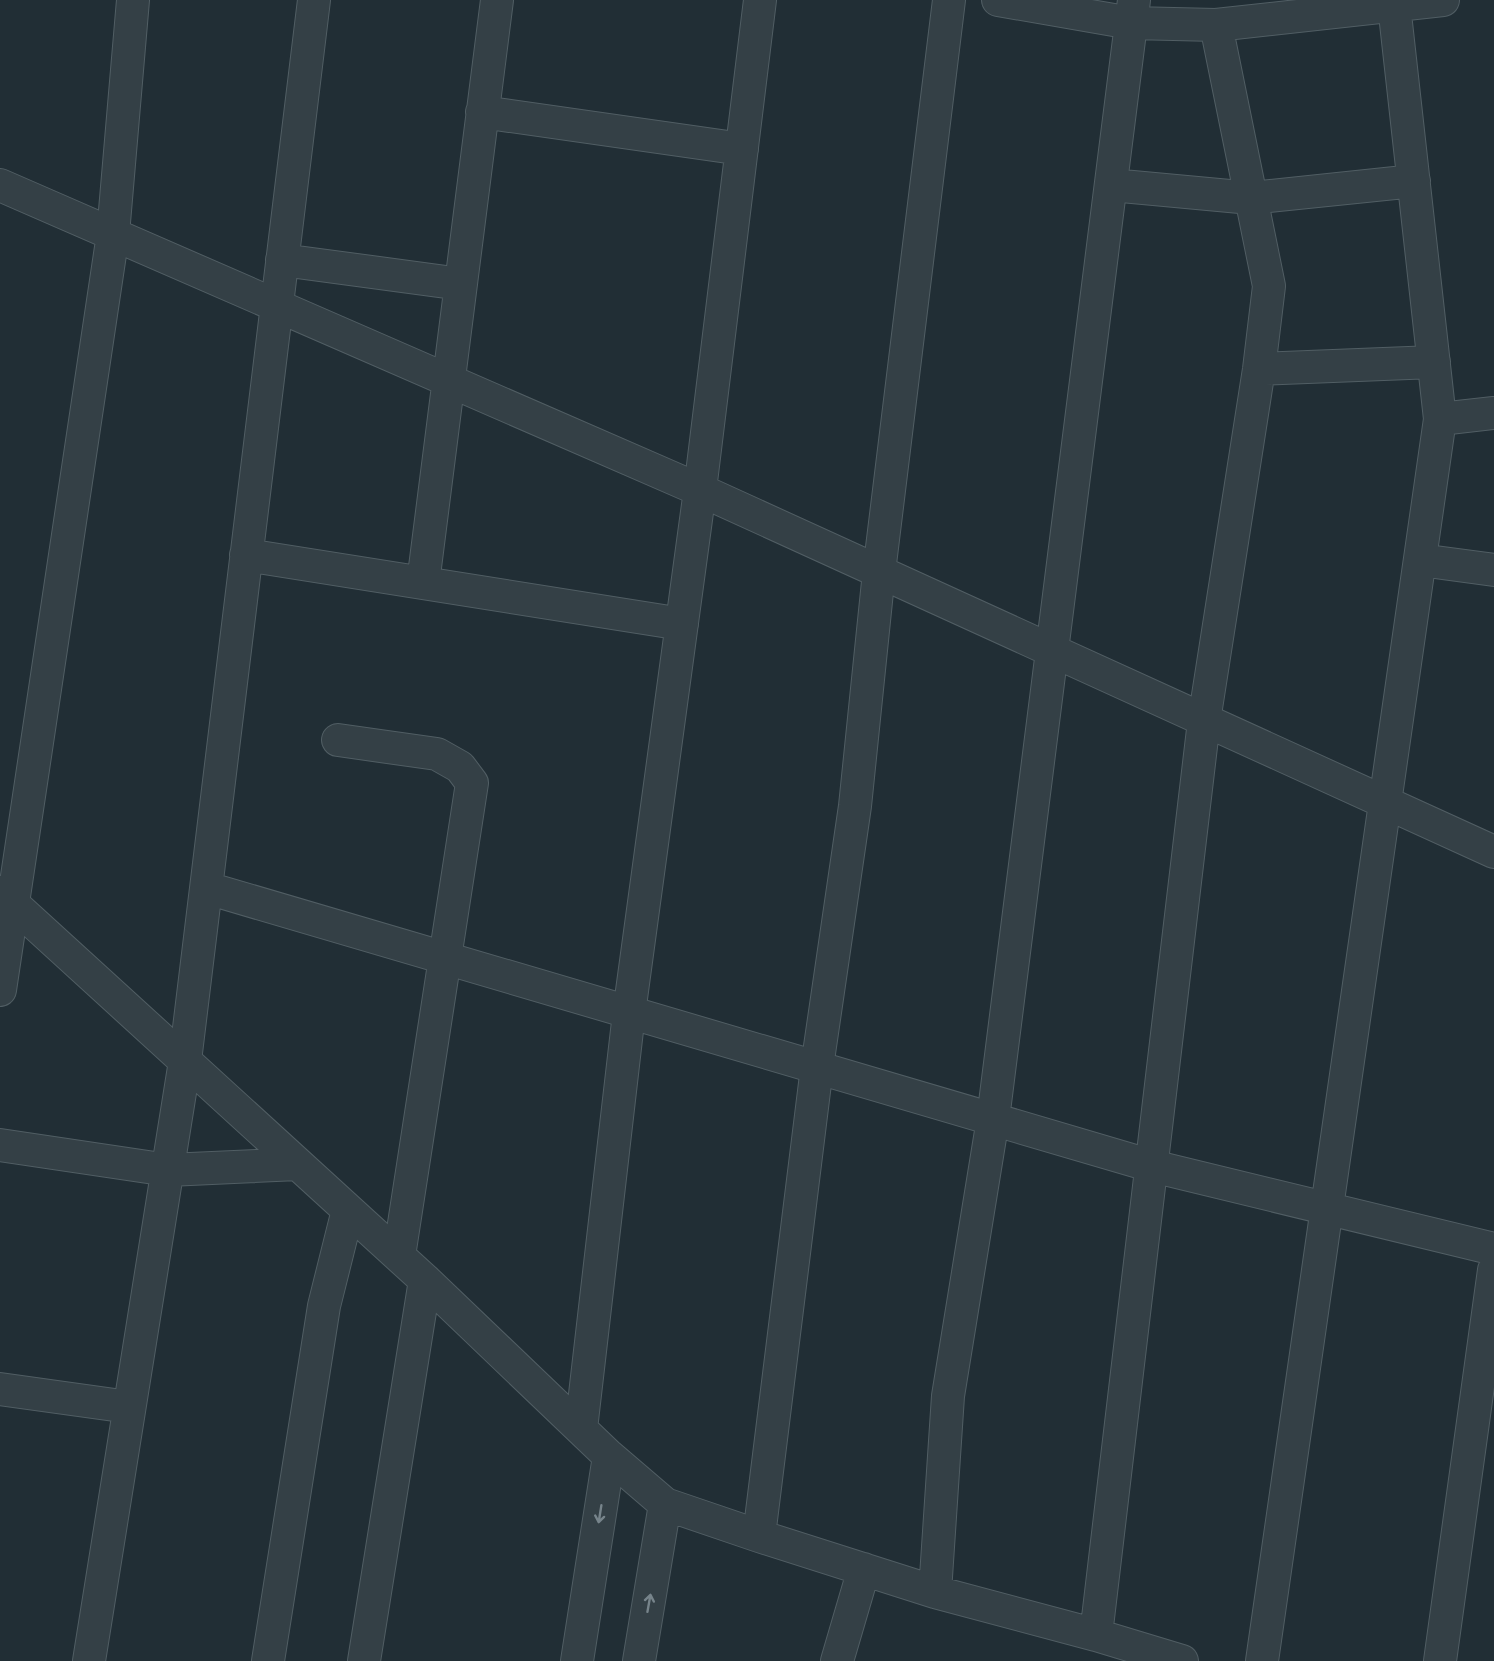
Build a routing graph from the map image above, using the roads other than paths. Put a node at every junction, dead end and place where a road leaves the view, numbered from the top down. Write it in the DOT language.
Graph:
graph roads {
  1 [pos="133,0"];
  2 [pos="314,0"];
  3 [pos="497,0"];
  4 [pos="760,0"];
  5 [pos="949,0"];
  6 [pos="998,0"];
  7 [pos="1443,0"];
  8 [pos="1394,5"];
  9 [pos="1293,8"];
  10 [pos="1133,12"];
  11 [pos="1216,24"];
  12 [pos="482,112"];
  13 [pos="742,149"];
  14 [pos="1413,181"];
  15 [pos="0,185"];
  16 [pos="1111,185"];
  17 [pos="1251,198"];
  18 [pos="113,234"];
  19 [pos="282,260"];
  20 [pos="461,284"];
  21 [pos="277,305"];
  22 [pos="1434,362"];
  23 [pos="1258,369"];
  24 [pos="448,380"];
  25 [pos="1494,413"];
  26 [pos="1440,419"];
  27 [pos="700,490"];
  28 [pos="246,555"];
  29 [pos="1420,560"];
  30 [pos="1494,570"];
  31 [pos="879,572"];
  32 [pos="423,583"];
  33 [pos="682,624"];
  34 [pos="1053,651"];
  35 [pos="1204,721"];
  36 [pos="338,740"];
  37 [pos="1386,804"];
  38 [pos="1494,852"];
  39 [pos="207,888"];
  40 [pos="7,898"];
  41 [pos="445,958"];
  42 [pos="0,990"];
  43 [pos="629,1012"];
  44 [pos="185,1061"];
  45 [pos="817,1067"];
  46 [pos="993,1119"];
  47 [pos="0,1145"];
  48 [pos="298,1164"];
  49 [pos="1152,1166"];
  50 [pos="168,1170"];
  51 [pos="1328,1208"];
  52 [pos="348,1210"];
  53 [pos="1494,1249"];
  54 [pos="399,1256"];
  55 [pos="1494,1270"];
  56 [pos="425,1280"];
  57 [pos="0,1389"];
  58 [pos="129,1407"];
  59 [pos="581,1429"];
  60 [pos="609,1456"];
  61 [pos="665,1504"];
  62 [pos="759,1536"];
  63 [pos="864,1569"];
  64 [pos="935,1592"];
  65 [pos="1096,1635"];
  66 [pos="89,1661"];
  67 [pos="268,1661"];
  68 [pos="364,1661"];
  69 [pos="578,1661"];
  70 [pos="639,1661"];
  71 [pos="837,1661"];
  72 [pos="1182,1661"];
  73 [pos="1262,1661"];
  74 [pos="1440,1661"];
  1 -- 18 [label="street"];
  2 -- 19 [label="street"];
  3 -- 12 [label="street"];
  4 -- 13 [label="street"];
  5 -- 31 [label="street"];
  6 -- 10 [label="street"];
  7 -- 8 [label="street"];
  8 -- 9 [label="street"];
  8 -- 14 [label="street"];
  9 -- 11 [label="street"];
  10 -- 11 [label="street"];
  10 -- 16 [label="street"];
  11 -- 17 [label="street"];
  12 -- 13 [label="street"];
  12 -- 20 [label="street"];
  13 -- 27 [label="street"];
  14 -- 17 [label="street"];
  14 -- 22 [label="street"];
  15 -- 18 [label="street"];
  16 -- 17 [label="street"];
  16 -- 34 [label="street"];
  17 -- 23 [label="street"];
  18 -- 21 [label="street"];
  18 -- 40 [label="street"];
  19 -- 20 [label="street"];
  19 -- 21 [label="street"];
  20 -- 24 [label="street"];
  21 -- 24 [label="street"];
  21 -- 28 [label="street"];
  22 -- 23 [label="street"];
  22 -- 26 [label="street"];
  23 -- 35 [label="street"];
  24 -- 27 [label="street"];
  24 -- 32 [label="street"];
  25 -- 26 [label="street"];
  26 -- 29 [label="street"];
  27 -- 31 [label="street"];
  27 -- 33 [label="street"];
  28 -- 32 [label="street"];
  28 -- 39 [label="street"];
  29 -- 30 [label="street"];
  29 -- 37 [label="street"];
  31 -- 34 [label="street"];
  31 -- 45 [label="street"];
  32 -- 33 [label="street"];
  33 -- 43 [label="street"];
  34 -- 35 [label="street"];
  34 -- 46 [label="street"];
  35 -- 37 [label="street"];
  35 -- 49 [label="street"];
  36 -- 41 [label="street"];
  37 -- 38 [label="street"];
  37 -- 51 [label="street"];
  39 -- 41 [label="street"];
  39 -- 44 [label="street"];
  40 -- 42 [label="street"];
  40 -- 44 [label="street"];
  41 -- 43 [label="street"];
  41 -- 54 [label="street"];
  43 -- 45 [label="street"];
  43 -- 59 [label="street"];
  44 -- 48 [label="street"];
  44 -- 50 [label="street"];
  45 -- 46 [label="street"];
  45 -- 62 [label="street"];
  46 -- 49 [label="street"];
  46 -- 64 [label="street"];
  47 -- 50 [label="street"];
  48 -- 50 [label="street"];
  48 -- 52 [label="street"];
  49 -- 51 [label="street"];
  49 -- 65 [label="street"];
  50 -- 58 [label="street"];
  51 -- 53 [label="street"];
  51 -- 73 [label="street"];
  52 -- 54 [label="street"];
  52 -- 67 [label="street"];
  54 -- 56 [label="street"];
  55 -- 74 [label="street"];
  56 -- 59 [label="street"];
  56 -- 68 [label="street"];
  57 -- 58 [label="street"];
  58 -- 66 [label="street"];
  59 -- 60 [label="street"];
  60 -- 61 [label="street"];
  60 -- 69 [label="street, one-way"];
  61 -- 62 [label="street"];
  70 -- 61 [label="street, one-way"];
  62 -- 63 [label="street"];
  63 -- 64 [label="street"];
  63 -- 71 [label="street"];
  64 -- 65 [label="street"];
  65 -- 72 [label="street"];
}
